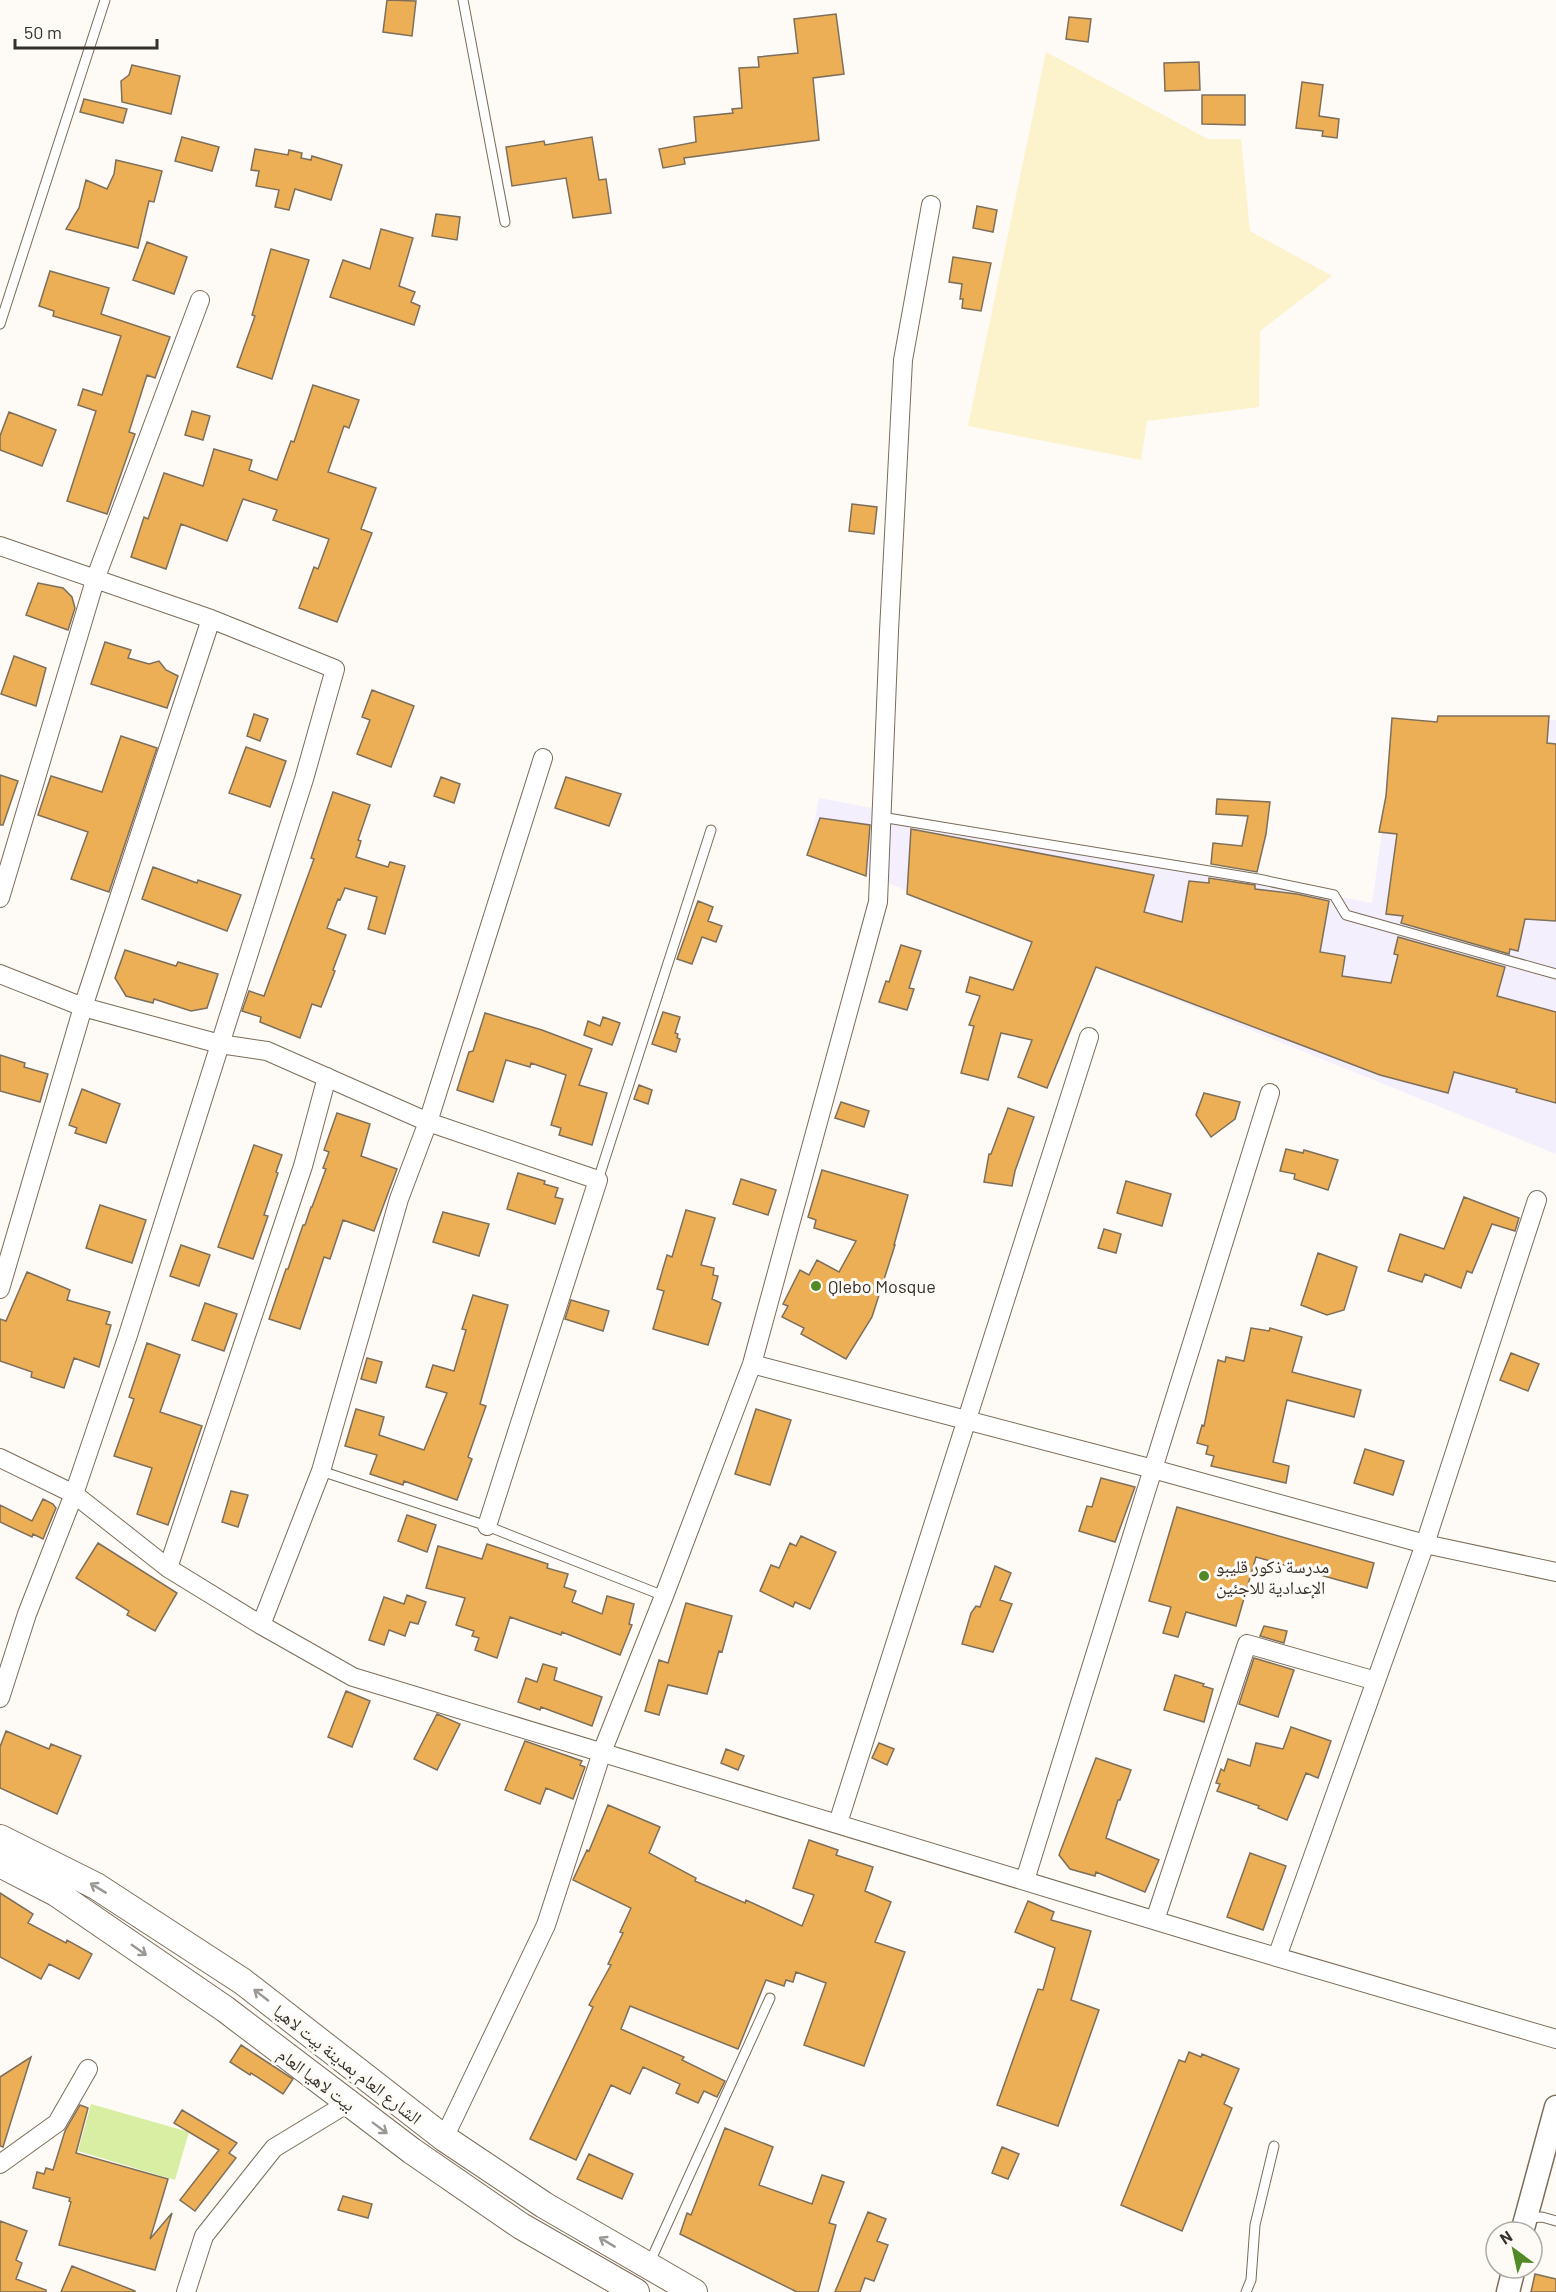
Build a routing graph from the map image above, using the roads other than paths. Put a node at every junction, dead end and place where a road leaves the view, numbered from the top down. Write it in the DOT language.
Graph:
graph roads {
  1 [pos="105,0"];
  2 [pos="463,0"];
  3 [pos="931,206"];
  4 [pos="505,222"];
  5 [pos="200,300"];
  6 [pos="0,324"];
  7 [pos="0,546"];
  8 [pos="96,577"];
  9 [pos="211,619"];
  10 [pos="543,758"];
  11 [pos="881,817"];
  12 [pos="711,830"];
  13 [pos="0,898"];
  14 [pos="0,974"];
  15 [pos="1556,975"];
  16 [pos="83,1007"];
  17 [pos="1089,1037"];
  18 [pos="220,1044"];
  19 [pos="327,1077"];
  20 [pos="1270,1093"];
  21 [pos="428,1122"];
  22 [pos="598,1180"];
  23 [pos="1537,1200"];
  24 [pos="0,1289"];
  25 [pos="752,1364"];
  26 [pos="966,1421"];
  27 [pos="0,1458"];
  28 [pos="1153,1469"];
  29 [pos="321,1471"];
  30 [pos="74,1494"];
  31 [pos="487,1526"];
  32 [pos="1425,1544"];
  33 [pos="168,1568"];
  34 [pos="1556,1572"];
  35 [pos="664,1596"];
  36 [pos="261,1625"];
  37 [pos="1376,1681"];
  38 [pos="0,1698"];
  39 [pos="602,1752"];
  40 [pos="838,1823"];
  41 [pos="0,1838"];
  42 [pos="0,1864"];
  43 [pos="1025,1880"];
  44 [pos="1155,1920"];
  45 [pos="1276,1957"];
  46 [pos="770,1998"];
  47 [pos="1556,2039"];
  48 [pos="88,2068"];
  49 [pos="348,2103"];
  50 [pos="1556,2108"];
  51 [pos="444,2138"];
  52 [pos="1274,2146"];
  53 [pos="0,2164"];
  54 [pos="1525,2220"];
  55 [pos="1535,2220"];
  56 [pos="1556,2221"];
  57 [pos="648,2266"];
  58 [pos="186,2292"];
  59 [pos="636,2292"];
  60 [pos="694,2292"];
  61 [pos="1246,2292"];
  1 -- 6 [label="lane"];
  2 -- 4 [label="lane"];
  3 -- 11 [label="street"];
  5 -- 8 [label="street"];
  7 -- 8 [label="street"];
  8 -- 9 [label="street"];
  8 -- 13 [label="street"];
  9 -- 16 [label="street"];
  9 -- 18 [label="street"];
  10 -- 21 [label="street"];
  11 -- 15 [label="lane"];
  11 -- 25 [label="street"];
  12 -- 22 [label="lane"];
  14 -- 16 [label="street"];
  16 -- 18 [label="street"];
  16 -- 24 [label="street"];
  17 -- 26 [label="street"];
  18 -- 19 [label="street"];
  18 -- 30 [label="street"];
  19 -- 21 [label="street"];
  19 -- 33 [label="street"];
  20 -- 28 [label="street"];
  21 -- 22 [label="street"];
  21 -- 29 [label="street"];
  22 -- 31 [label="street"];
  23 -- 32 [label="street"];
  25 -- 26 [label="street"];
  25 -- 35 [label="street"];
  26 -- 28 [label="street"];
  26 -- 40 [label="street"];
  27 -- 30 [label="street"];
  28 -- 32 [label="street"];
  28 -- 43 [label="street"];
  29 -- 31 [label="lane"];
  29 -- 36 [label="street"];
  30 -- 33 [label="street"];
  30 -- 38 [label="street"];
  31 -- 35 [label="lane"];
  32 -- 34 [label="street"];
  32 -- 37 [label="street"];
  33 -- 36 [label="street"];
  35 -- 39 [label="street"];
  36 -- 39 [label="street"];
  37 -- 44 [label="street"];
  37 -- 45 [label="street"];
  39 -- 40 [label="street"];
  39 -- 51 [label="street"];
  40 -- 43 [label="street"];
  51 -- 41 [label="main road, الشارع العام بمدينة بيت لاهيا, one-way"];
  42 -- 49 [label="main road, بيت لاهيا العام, one-way"];
  43 -- 44 [label="street"];
  44 -- 45 [label="street"];
  45 -- 47 [label="street"];
  46 -- 57 [label="lane"];
  48 -- 53 [label="street"];
  49 -- 58 [label="street"];
  49 -- 59 [label="main road, بيت لاهيا العام, one-way"];
  50 -- 54 [label="street"];
  57 -- 51 [label="main road, الشارع العام بمدينة بيت لاهيا, one-way"];
  52 -- 61 [label="lane"];
  55 -- 56 [label="lane"];
  57 -- 60 [label="main road, الشارع العام بمدينة بيت لاهيا"];
}
